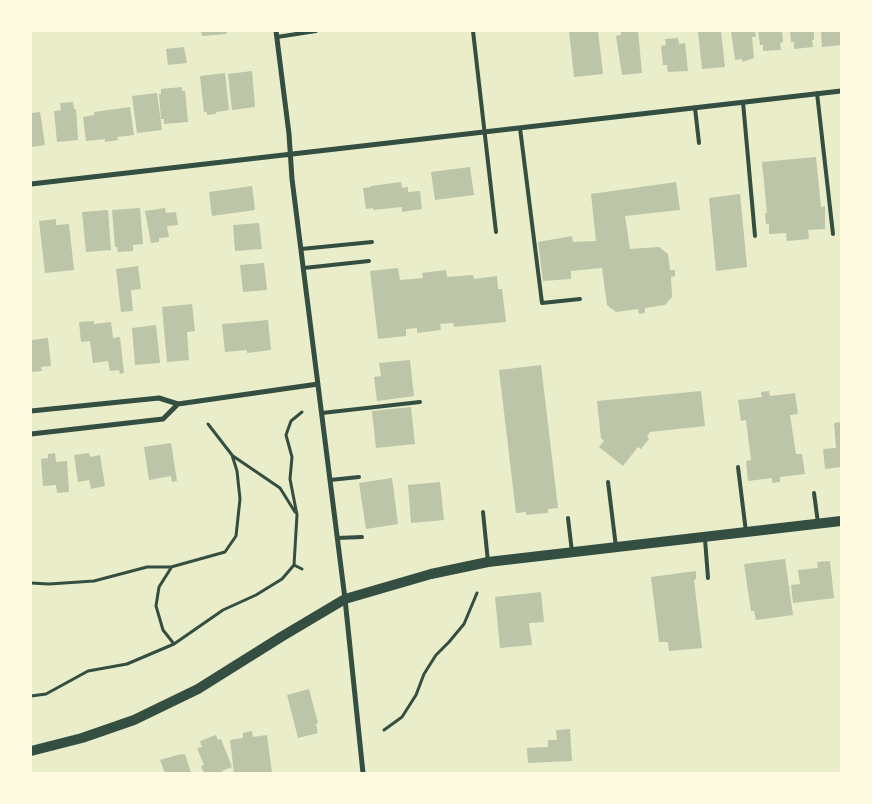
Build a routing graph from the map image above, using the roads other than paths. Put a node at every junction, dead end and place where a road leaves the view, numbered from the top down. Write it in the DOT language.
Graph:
graph roads {
  1 [pos="316,31"];
  2 [pos="473,31"];
  3 [pos="276,34"];
  4 [pos="841,91"];
  5 [pos="817,94"];
  6 [pos="743,102"];
  7 [pos="696,108"];
  8 [pos="520,128"];
  9 [pos="484,133"];
  10 [pos="699,143"];
  11 [pos="290,155"];
  12 [pos="31,184"];
  13 [pos="496,232"];
  14 [pos="833,234"];
  15 [pos="755,236"];
  16 [pos="372,242"];
  17 [pos="301,249"];
  18 [pos="369,260"];
  19 [pos="304,268"];
  20 [pos="580,299"];
  21 [pos="318,384"];
  22 [pos="420,402"];
  23 [pos="178,404"];
  24 [pos="31,411"];
  25 [pos="322,413"];
  26 [pos="31,434"];
  27 [pos="738,467"];
  28 [pos="359,477"];
  29 [pos="330,480"];
  30 [pos="608,482"];
  31 [pos="814,493"];
  32 [pos="483,512"];
  33 [pos="568,518"];
  34 [pos="841,521"];
  35 [pos="818,523"];
  36 [pos="746,532"];
  37 [pos="705,536"];
  38 [pos="362,537"];
  39 [pos="338,538"];
  40 [pos="616,547"];
  41 [pos="572,552"];
  42 [pos="488,562"];
  43 [pos="708,578"];
  44 [pos="345,599"];
  45 [pos="31,751"];
  46 [pos="363,773"];
  1 -- 3 [label="lane"];
  2 -- 9 [label="lane"];
  3 -- 11 [label="street"];
  4 -- 5 [label="street"];
  5 -- 6 [label="street"];
  5 -- 14 [label="lane"];
  6 -- 7 [label="street"];
  6 -- 15 [label="lane"];
  7 -- 8 [label="street"];
  7 -- 10 [label="lane"];
  8 -- 9 [label="street"];
  8 -- 20 [label="lane"];
  9 -- 11 [label="street"];
  9 -- 13 [label="lane"];
  11 -- 12 [label="street"];
  11 -- 17 [label="street"];
  16 -- 17 [label="lane"];
  17 -- 19 [label="street"];
  18 -- 19 [label="lane"];
  19 -- 21 [label="street"];
  21 -- 23 [label="street"];
  21 -- 25 [label="street"];
  22 -- 25 [label="lane"];
  23 -- 24 [label="street"];
  23 -- 26 [label="street"];
  25 -- 29 [label="street"];
  27 -- 36 [label="lane"];
  28 -- 29 [label="lane"];
  29 -- 39 [label="street"];
  30 -- 40 [label="lane"];
  31 -- 35 [label="lane"];
  32 -- 42 [label="lane"];
  33 -- 41 [label="lane"];
  34 -- 35 [label="main road"];
  35 -- 36 [label="main road"];
  36 -- 37 [label="main road"];
  37 -- 40 [label="main road"];
  37 -- 43 [label="lane"];
  38 -- 39 [label="lane"];
  39 -- 44 [label="street"];
  40 -- 41 [label="main road"];
  41 -- 42 [label="main road"];
  42 -- 44 [label="main road"];
  44 -- 45 [label="main road"];
  44 -- 46 [label="street"];
}
